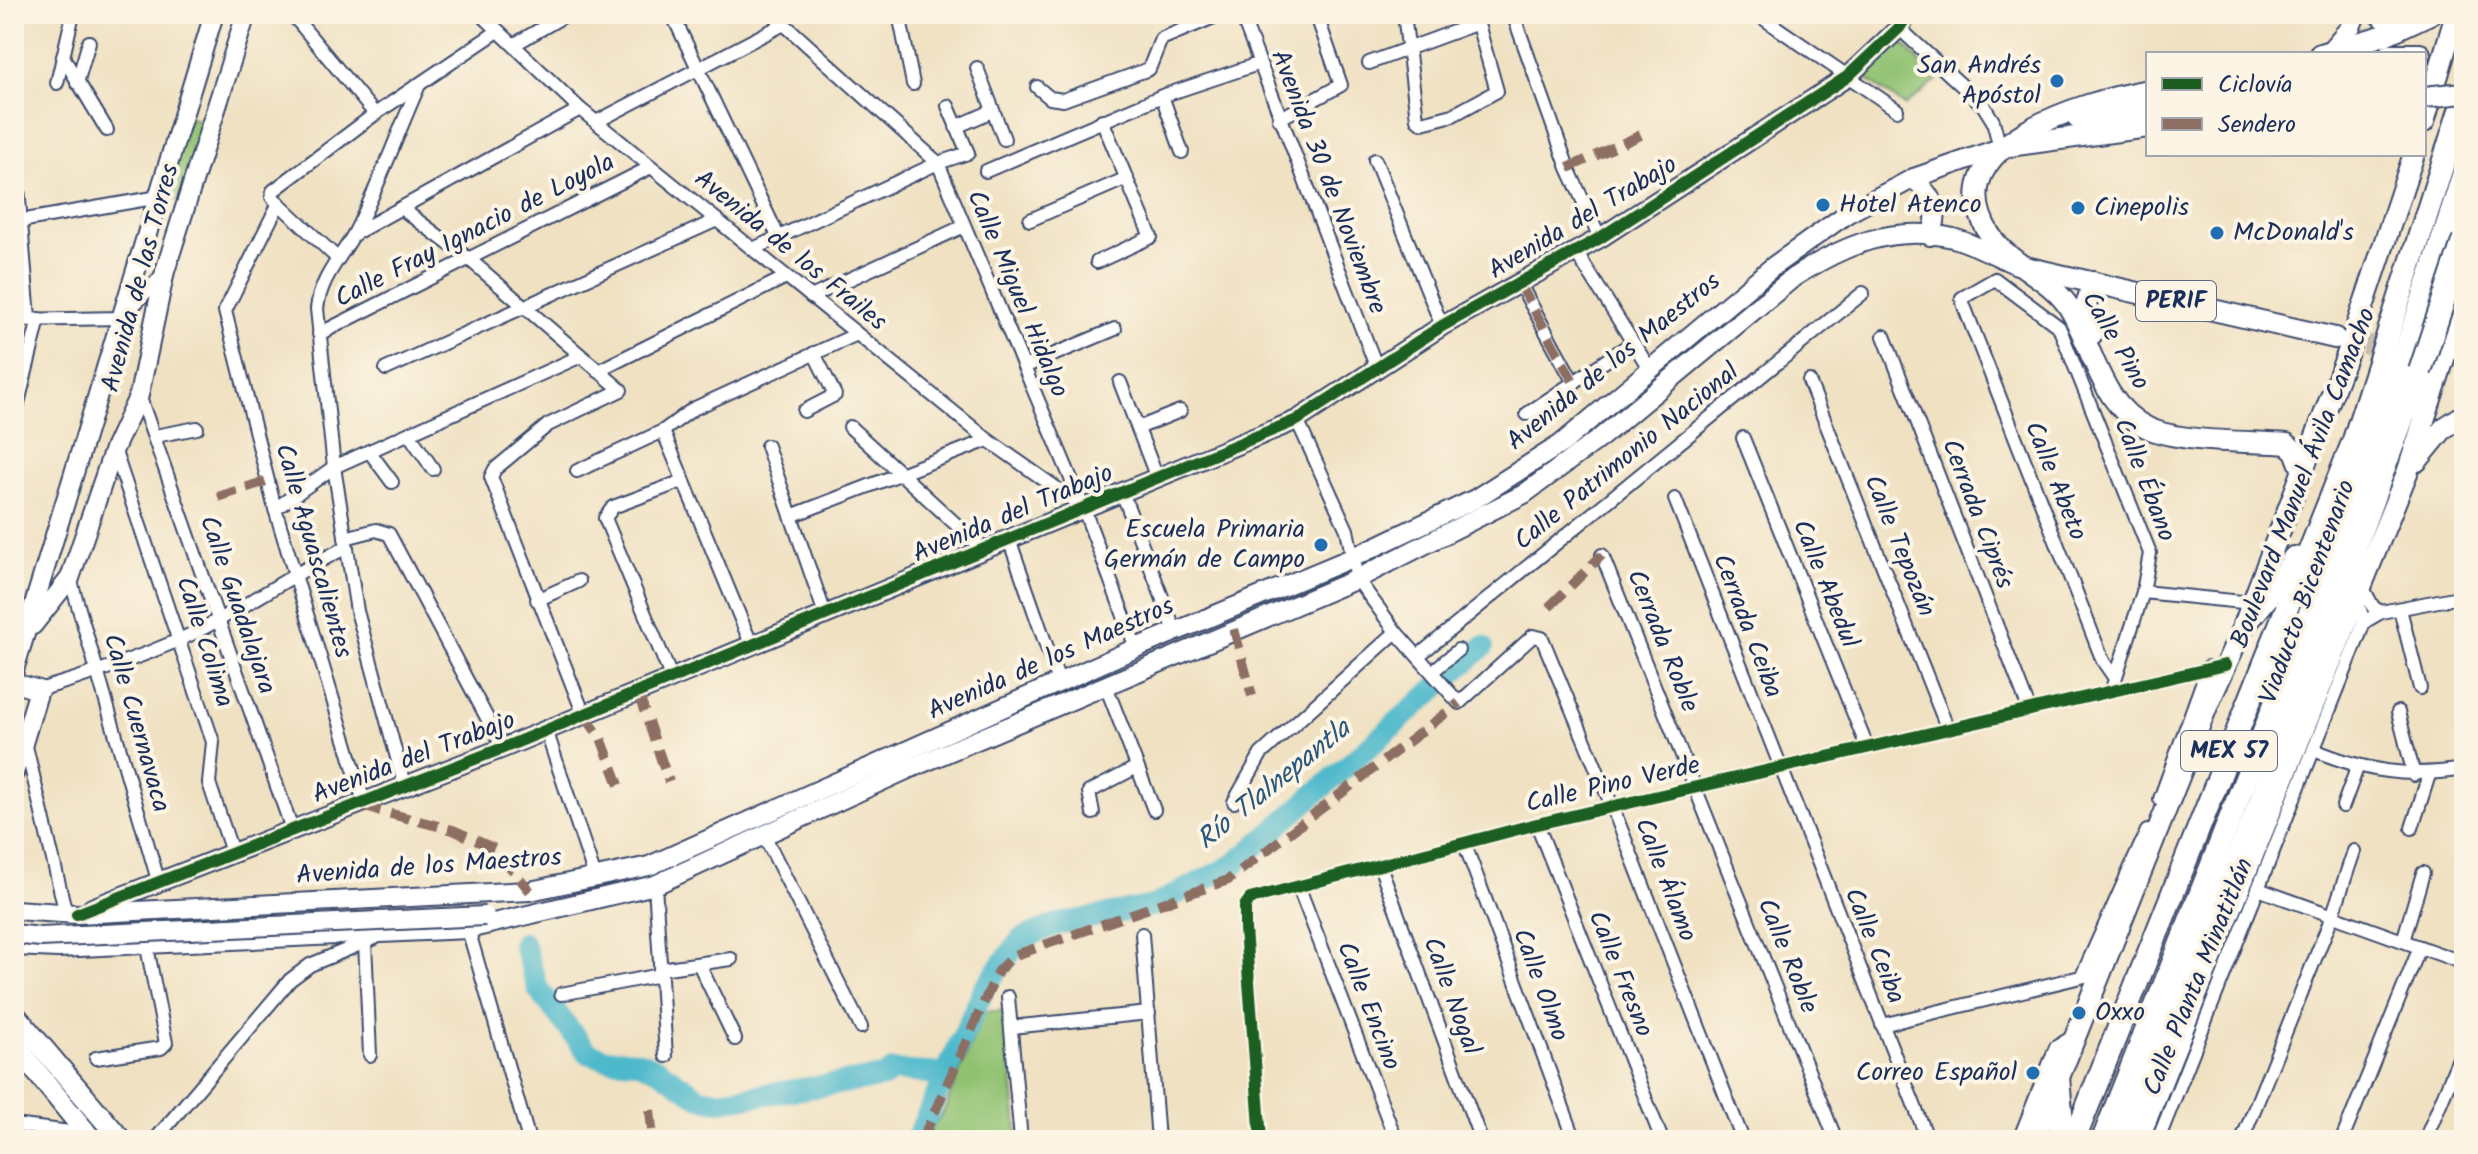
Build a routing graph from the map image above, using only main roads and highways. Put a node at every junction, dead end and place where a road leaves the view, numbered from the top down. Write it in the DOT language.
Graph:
graph roads {
  1 [pos="214,14"];
  2 [pos="246,14"];
  3 [pos="2356,14"];
  4 [pos="2379,14"];
  5 [pos="2430,14"];
  6 [pos="2456,14"];
  7 [pos="1904,21"];
  8 [pos="2399,28"];
  9 [pos="2327,52"];
  10 [pos="2331,52"];
  11 [pos="2426,61"];
  12 [pos="2438,75"];
  13 [pos="2146,90"];
  14 [pos="2464,96"];
  15 [pos="2426,97"];
  16 [pos="2146,107"];
  17 [pos="2426,115"];
  18 [pos="2032,127"];
  19 [pos="2146,127"];
  20 [pos="2000,148"];
  21 [pos="2413,156"];
  22 [pos="2464,173"];
  23 [pos="1914,178"];
  24 [pos="1930,236"];
  25 [pos="2464,239"];
  26 [pos="2017,265"];
  27 [pos="2093,282"];
  28 [pos="2464,297"];
  29 [pos="2335,338"];
  30 [pos="2324,415"];
  31 [pos="2464,415"];
  32 [pos="2354,440"];
  33 [pos="2302,469"];
  34 [pos="2407,473"];
  35 [pos="2244,625"];
  36 [pos="27,633"];
  37 [pos="14,670"];
  38 [pos="14,683"];
  39 [pos="14,773"];
  40 [pos="530,891"];
  41 [pos="14,910"];
  42 [pos="484,911"];
  43 [pos="536,912"];
  44 [pos="68,914"];
  45 [pos="14,923"];
  46 [pos="14,934"];
  47 [pos="14,946"];
  48 [pos="58,948"];
  49 [pos="14,1014"];
  50 [pos="14,1044"];
  51 [pos="2058,1077"];
  52 [pos="90,1137"];
  53 [pos="121,1140"];
  54 [pos="2034,1140"];
  55 [pos="2058,1140"];
  56 [pos="2074,1140"];
  57 [pos="2103,1140"];
  58 [pos="2124,1140"];
  59 [pos="2138,1140"];
  1 -- 36 [label="main road, Avenida de las Torres"];
  2 -- 36 [label="main road, Avenida de las Torres"];
  3 -- 9 [label="main road"];
  4 -- 8 [label="main road"];
  5 -- 8 [label="main road"];
  6 -- 12 [label="main road"];
  7 -- 44 [label="main road, Avenida del Trabajo"];
  8 -- 10 [label="main road"];
  11 -- 12 [label="main road"];
  12 -- 17 [label="main road"];
  13 -- 18 [label="main road, Avenida de los Maestros"];
  14 -- 15 [label="main road, bridge"];
  14 -- 32 [label="highway, Boulevard Manuel Ávila Camacho / MEX 57"];
  16 -- 18 [label="main road"];
  18 -- 20 [label="main road, Avenida de los Maestros"];
  19 -- 20 [label="main road, Avenida de los Maestros"];
  20 -- 23 [label="main road, Avenida de los Maestros"];
  20 -- 26 [label="main road"];
  21 -- 30 [label="main road, Boulevard Manuel Ávila Camacho"];
  22 -- 57 [label="highway, Boulevard Manuel Ávila Camacho / MEX 57"];
  23 -- 24 [label="main road"];
  23 -- 40 [label="main road, Avenida de los Maestros"];
  24 -- 26 [label="main road, Avenida de los Maestros"];
  24 -- 43 [label="main road, Avenida de los Maestros"];
  25 -- 58 [label="highway, Viaducto Bicentenario, bridge"];
  26 -- 27 [label="main road, Avenida de los Maestros / PERIF"];
  26 -- 33 [label="main road, Calle Pino"];
  27 -- 29 [label="main road, Avenida de los Maestros / PERIF"];
  27 -- 30 [label="main road, Calle Pino"];
  28 -- 34 [label="main road"];
  30 -- 33 [label="main road, Boulevard Manuel Ávila Camacho"];
  31 -- 34 [label="main road"];
  32 -- 35 [label="highway"];
  32 -- 56 [label="highway, Boulevard Manuel Ávila Camacho / MEX 57"];
  33 -- 35 [label="main road, Boulevard Manuel Ávila Camacho"];
  34 -- 59 [label="main road"];
  35 -- 51 [label="main road, Boulevard Manuel Ávila Camacho"];
  36 -- 37 [label="main road, Avenida de las Torres"];
  38 -- 39 [label="main road"];
  40 -- 42 [label="main road"];
  40 -- 44 [label="main road, Avenida de los Maestros"];
  41 -- 44 [label="main road, Avenida de los Maestros"];
  42 -- 43 [label="main road, Avenida de los Maestros"];
  42 -- 45 [label="main road"];
  42 -- 46 [label="main road, Avenida de los Maestros, bridge"];
  43 -- 48 [label="main road, Avenida de los Maestros"];
  44 -- 48 [label="main road"];
  47 -- 48 [label="main road, Avenida de los Maestros"];
  49 -- 53 [label="main road"];
  50 -- 52 [label="main road"];
  51 -- 54 [label="main road, Boulevard Manuel Ávila Camacho"];
  51 -- 55 [label="highway"];
}
